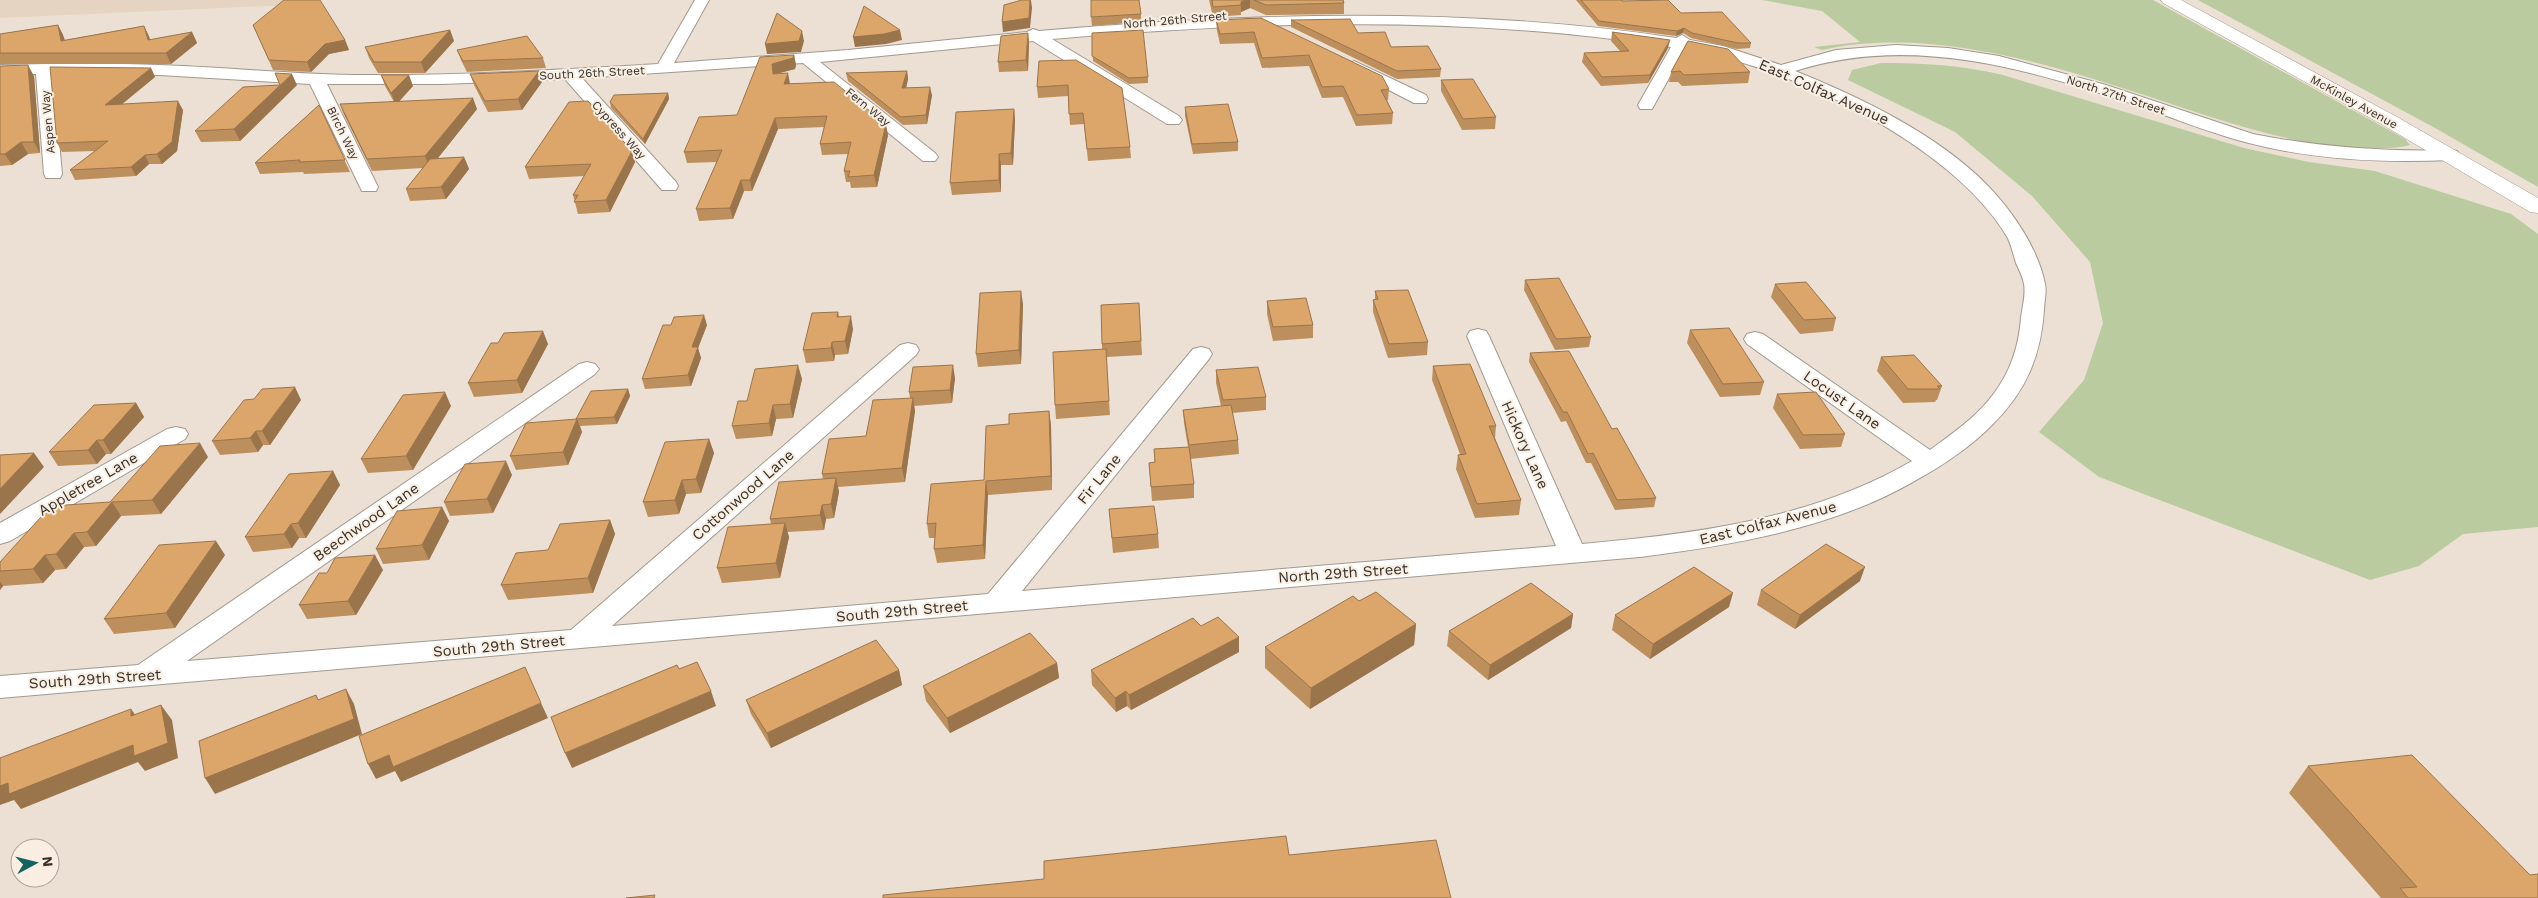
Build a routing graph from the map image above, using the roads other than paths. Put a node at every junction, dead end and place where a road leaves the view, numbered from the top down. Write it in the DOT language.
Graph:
graph roads {
  1 [pos="702,0"];
  2 [pos="2168,0"];
  3 [pos="1498,11"];
  4 [pos="1249,14"];
  5 [pos="1033,34"];
  6 [pos="1295,37"];
  7 [pos="1682,40"];
  8 [pos="806,58"];
  9 [pos="1340,59"];
  10 [pos="44,69"];
  11 [pos="663,69"];
  12 [pos="0,70"];
  13 [pos="1782,70"];
  14 [pos="569,74"];
  15 [pos="316,79"];
  16 [pos="1420,99"];
  17 [pos="1646,105"];
  18 [pos="1173,120"];
  19 [pos="2451,155"];
  20 [pos="929,157"];
  21 [pos="53,174"];
  22 [pos="669,186"];
  23 [pos="369,187"];
  24 [pos="2538,207"];
  25 [pos="1478,336"];
  26 [pos="1755,340"];
  27 [pos="908,350"];
  28 [pos="1201,354"];
  29 [pos="587,370"];
  30 [pos="176,434"];
  31 [pos="1929,461"];
  32 [pos="0,535"];
  33 [pos="1689,542"];
  34 [pos="1573,554"];
  35 [pos="997,603"];
  36 [pos="579,639"];
  37 [pos="146,675"];
  38 [pos="0,687"];
  1 -- 11 [label="street"];
  2 -- 19 [label="main road, McKinley Avenue"];
  3 -- 4 [label="street, North 26th Street"];
  3 -- 7 [label="street, East Colfax Avenue"];
  4 -- 5 [label="street, North 26th Street"];
  4 -- 6 [label="street"];
  5 -- 8 [label="street, South 26th Street"];
  5 -- 18 [label="street"];
  7 -- 13 [label="street, East Colfax Avenue"];
  7 -- 17 [label="street"];
  8 -- 11 [label="street, South 26th Street"];
  8 -- 20 [label="street, Fern Way"];
  9 -- 16 [label="street"];
  10 -- 12 [label="street, South 26th Street"];
  10 -- 15 [label="street, South 26th Street"];
  10 -- 21 [label="street, Aspen Way"];
  11 -- 14 [label="street, South 26th Street"];
  13 -- 19 [label="street, North 27th Street"];
  13 -- 31 [label="street, East Colfax Avenue"];
  14 -- 15 [label="street, South 26th Street"];
  14 -- 22 [label="street, Cypress Way"];
  15 -- 23 [label="street, Birch Way"];
  19 -- 24 [label="main road, McKinley Avenue"];
  25 -- 34 [label="street, Hickory Lane"];
  26 -- 31 [label="street, Locust Lane"];
  27 -- 36 [label="street, Cottonwood Lane"];
  28 -- 35 [label="street, Fir Lane"];
  29 -- 37 [label="street, Beechwood Lane"];
  30 -- 32 [label="street, Appletree Lane"];
  31 -- 33 [label="street, East Colfax Avenue"];
  33 -- 34 [label="street, North 29th Street"];
  34 -- 35 [label="street, North 29th Street"];
  35 -- 36 [label="street, South 29th Street"];
  36 -- 37 [label="street, South 29th Street"];
  37 -- 38 [label="street, South 29th Street"];
}
